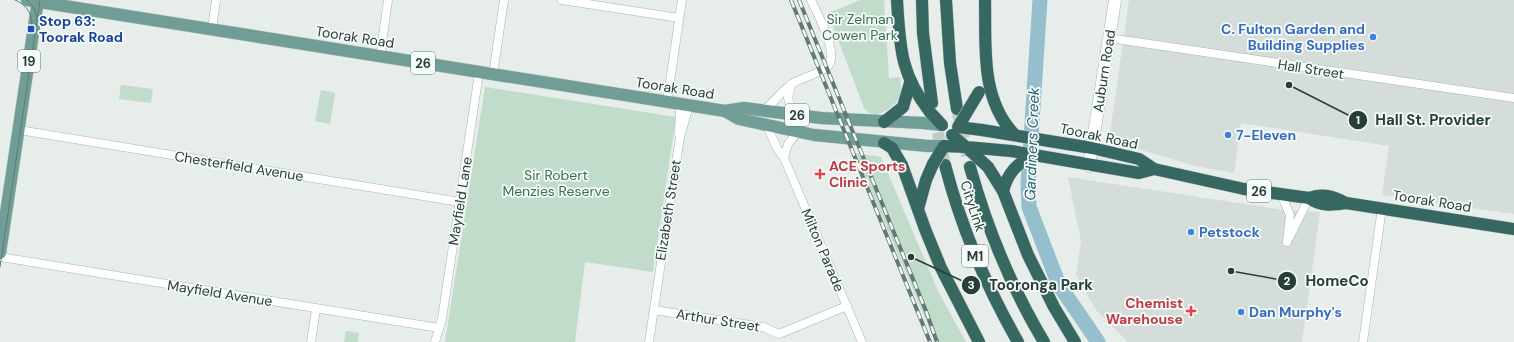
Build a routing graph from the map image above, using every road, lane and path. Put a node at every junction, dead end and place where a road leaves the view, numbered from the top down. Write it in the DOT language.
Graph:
graph roads {
  1 [pos="216,0"];
  2 [pos="388,0"];
  3 [pos="504,0"];
  4 [pos="562,0"];
  5 [pos="682,0"];
  6 [pos="811,0"];
  7 [pos="897,0"];
  8 [pos="922,0"];
  9 [pos="946,0"];
  10 [pos="985,0"];
  11 [pos="1115,0"];
  12 [pos="34,1"];
  13 [pos="679,18"];
  14 [pos="212,29"];
  15 [pos="1109,38"];
  16 [pos="380,56"];
  17 [pos="986,72"];
  18 [pos="479,73"];
  19 [pos="493,75"];
  20 [pos="910,83"];
  21 [pos="791,85"];
  22 [pos="1514,98"];
  23 [pos="667,102"];
  24 [pos="932,103"];
  25 [pos="684,105"];
  26 [pos="957,109"];
  27 [pos="763,110"];
  28 [pos="725,111"];
  29 [pos="793,114"];
  30 [pos="884,122"];
  31 [pos="942,125"];
  32 [pos="767,126"];
  33 [pos="18,130"];
  34 [pos="955,131"];
  35 [pos="798,132"];
  36 [pos="1014,134"];
  37 [pos="884,143"];
  38 [pos="944,146"];
  39 [pos="966,147"];
  40 [pos="1092,148"];
  41 [pos="1033,155"];
  42 [pos="784,158"];
  43 [pos="945,165"];
  44 [pos="1089,166"];
  45 [pos="970,167"];
  46 [pos="1154,169"];
  47 [pos="1004,192"];
  48 [pos="1281,194"];
  49 [pos="1309,198"];
  50 [pos="460,202"];
  51 [pos="1382,208"];
  52 [pos="918,209"];
  53 [pos="1514,228"];
  54 [pos="0,253"];
  55 [pos="0,256"];
  56 [pos="847,306"];
  57 [pos="316,308"];
  58 [pos="656,311"];
  59 [pos="439,328"];
  60 [pos="311,342"];
  61 [pos="435,342"];
  62 [pos="649,342"];
  63 [pos="862,342"];
  64 [pos="979,342"];
  65 [pos="1018,342"];
  66 [pos="1044,342"];
  67 [pos="1075,342"];
  68 [pos="1362,342"];
  1 -- 14 [label="street"];
  2 -- 16 [label="street"];
  3 -- 19 [label="street"];
  4 -- 13 [label="street"];
  5 -- 13 [label="street"];
  6 -- 21 [label="street"];
  7 -- 20 [label="highway"];
  8 -- 24 [label="highway"];
  9 -- 26 [label="highway"];
  10 -- 17 [label="highway"];
  11 -- 15 [label="main road, Auburn Road"];
  12 -- 14 [label="main road, Toorak Road / 26"];
  12 -- 33 [label="main road, 19"];
  13 -- 23 [label="street"];
  14 -- 16 [label="main road, Toorak Road / 26"];
  15 -- 22 [label="street, Hall Street"];
  15 -- 40 [label="main road, Auburn Road"];
  16 -- 18 [label="main road, Toorak Road / 26"];
  17 -- 34 [label="highway, bridge"];
  17 -- 36 [label="highway"];
  18 -- 19 [label="main road, Toorak Road / 26"];
  18 -- 50 [label="street, Mayfield Lane"];
  19 -- 23 [label="main road, Toorak Road / 26"];
  20 -- 30 [label="highway"];
  20 -- 31 [label="highway, bridge"];
  21 -- 27 [label="street"];
  21 -- 29 [label="street"];
  23 -- 25 [label="main road, Toorak Road / 26"];
  25 -- 28 [label="main road, Toorak Road / 26"];
  25 -- 58 [label="street, Elizabeth Street"];
  27 -- 28 [label="main road, Toorak Road / 26"];
  27 -- 29 [label="main road, Toorak Road / 26"];
  28 -- 32 [label="main road, Toorak Road / 26"];
  29 -- 30 [label="main road, Toorak Road / 26"];
  30 -- 31 [label="main road, Toorak Road / 26, bridge"];
  31 -- 34 [label="highway, Toorak Road / 26"];
  32 -- 35 [label="main road, Toorak Road / 26"];
  32 -- 42 [label="street, Milton Parade"];
  33 -- 50 [label="street, Chesterfield Avenue"];
  33 -- 54 [label="main road, 19"];
  34 -- 36 [label="highway, Toorak Road / 26, bridge"];
  34 -- 38 [label="highway"];
  34 -- 39 [label="highway, bridge"];
  35 -- 37 [label="main road, Toorak Road / 26"];
  35 -- 42 [label="street"];
  36 -- 40 [label="highway, Toorak Road / 26"];
  37 -- 38 [label="main road, Toorak Road / 26, bridge"];
  37 -- 52 [label="highway"];
  38 -- 39 [label="highway, Toorak Road / 26, bridge"];
  38 -- 52 [label="highway, bridge"];
  39 -- 41 [label="highway, Toorak Road / 26"];
  39 -- 47 [label="highway"];
  40 -- 44 [label="main road, Auburn Road"];
  40 -- 46 [label="highway, Toorak Road / 26"];
  41 -- 44 [label="highway, Toorak Road / 26"];
  41 -- 47 [label="highway"];
  42 -- 56 [label="street, Milton Parade"];
  43 -- 65 [label="highway, CityLink / M1"];
  44 -- 46 [label="highway, Toorak Road / 26"];
  45 -- 66 [label="highway, M1"];
  46 -- 48 [label="highway, Toorak Road / 26"];
  47 -- 67 [label="highway"];
  48 -- 49 [label="highway, Toorak Road / 26"];
  48 -- 49 [label="street"];
  49 -- 51 [label="highway, Toorak Road / 26"];
  50 -- 59 [label="street, Mayfield Lane"];
  51 -- 53 [label="highway, Toorak Road / 26"];
  51 -- 68 [label="street"];
  52 -- 64 [label="highway"];
  55 -- 57 [label="street, Mayfield Avenue"];
  56 -- 58 [label="street, Arthur Street"];
  56 -- 63 [label="street, Milton Parade"];
  57 -- 59 [label="street, Mayfield Avenue"];
  57 -- 60 [label="street"];
  58 -- 62 [label="street, Elizabeth Street"];
  59 -- 61 [label="street, Mayfield Lane"];
}
